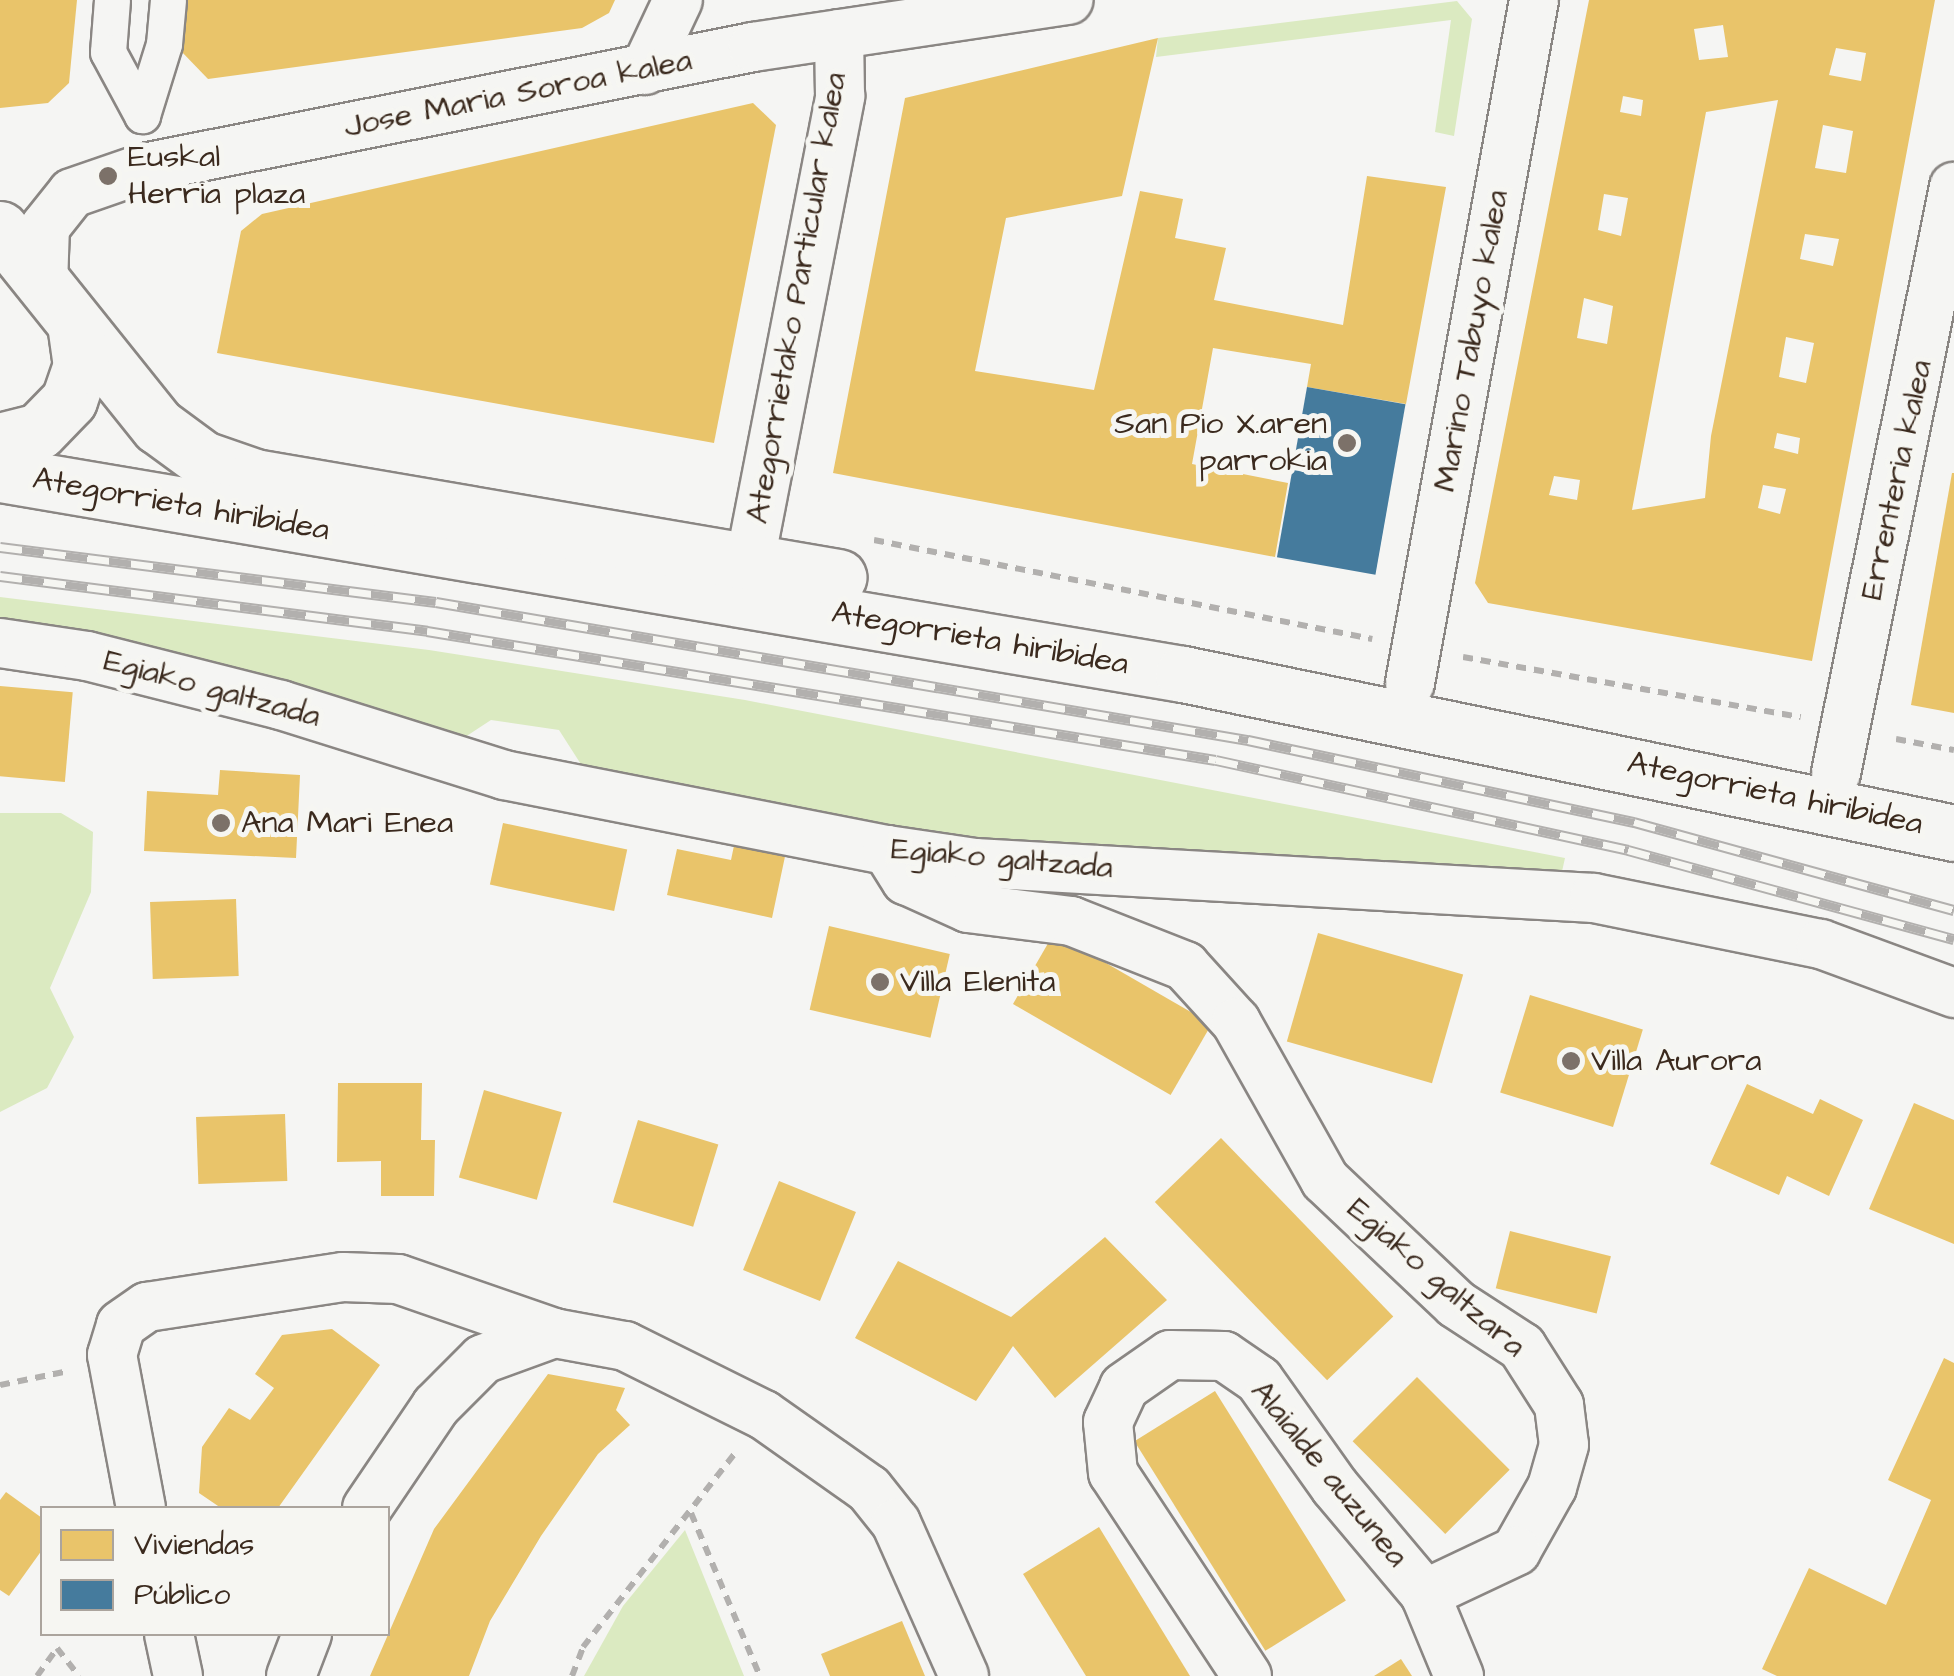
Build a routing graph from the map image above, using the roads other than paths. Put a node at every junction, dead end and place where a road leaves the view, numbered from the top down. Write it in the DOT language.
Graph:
graph roads {
  1 [pos="112,0"];
  2 [pos="168,0"];
  3 [pos="678,0"];
  4 [pos="1069,0"];
  5 [pos="1534,0"];
  6 [pos="840,34"];
  7 [pos="644,70"];
  8 [pos="1954,187"];
  9 [pos="0,229"];
  10 [pos="43,286"];
  11 [pos="1941,326"];
  12 [pos="76,330"];
  13 [pos="0,441"];
  14 [pos="0,474"];
  15 [pos="750,561"];
  16 [pos="0,643"];
  17 [pos="1417,660"];
  18 [pos="1836,772"];
  19 [pos="1954,798"];
  20 [pos="1954,833"];
  21 [pos="887,850"];
  22 [pos="1954,993"];
  23 [pos="554,1333"];
  24 [pos="140,1506"];
  25 [pos="368,1506"];
  26 [pos="1425,1594"];
  27 [pos="169,1636"];
  28 [pos="306,1636"];
  29 [pos="178,1676"];
  30 [pos="291,1676"];
  31 [pos="964,1676"];
  32 [pos="1248,1676"];
  33 [pos="1459,1676"];
  1 -- 2 [label="street"];
  3 -- 7 [label="street"];
  4 -- 6 [label="street, Jose Maria Soroa kalea"];
  5 -- 17 [label="street, Marino Tabuyo kalea"];
  6 -- 7 [label="street, Jose Maria Soroa kalea"];
  6 -- 15 [label="street, Ategorrietako Particular kalea"];
  7 -- 10 [label="street, Jose Maria Soroa kalea"];
  8 -- 11 [label="street, Errenteria kalea"];
  9 -- 10 [label="main road, Ategorrieta hiribidea"];
  10 -- 12 [label="main road, Ategorrieta hiribidea"];
  11 -- 18 [label="street, Errenteria kalea"];
  12 -- 13 [label="main road"];
  12 -- 15 [label="main road, Ategorrieta hiribidea"];
  14 -- 20 [label="main road, Ategorrieta hiribidea"];
  15 -- 17 [label="main road, Ategorrieta hiribidea"];
  16 -- 21 [label="street, Egiako galtzada"];
  17 -- 18 [label="main road, Ategorrieta hiribidea"];
  18 -- 19 [label="main road, Ategorrieta hiribidea"];
  21 -- 22 [label="street, Egiako galtzada"];
  21 -- 26 [label="street, Egiako galtzara"];
  23 -- 24 [label="street"];
  23 -- 25 [label="street"];
  23 -- 31 [label="street"];
  26 -- 32 [label="street, Alaialde auzunea"];
  26 -- 33 [label="street, Alaialde auzunea"];
  27 -- 29 [label="street"];
  28 -- 30 [label="street"];
}
